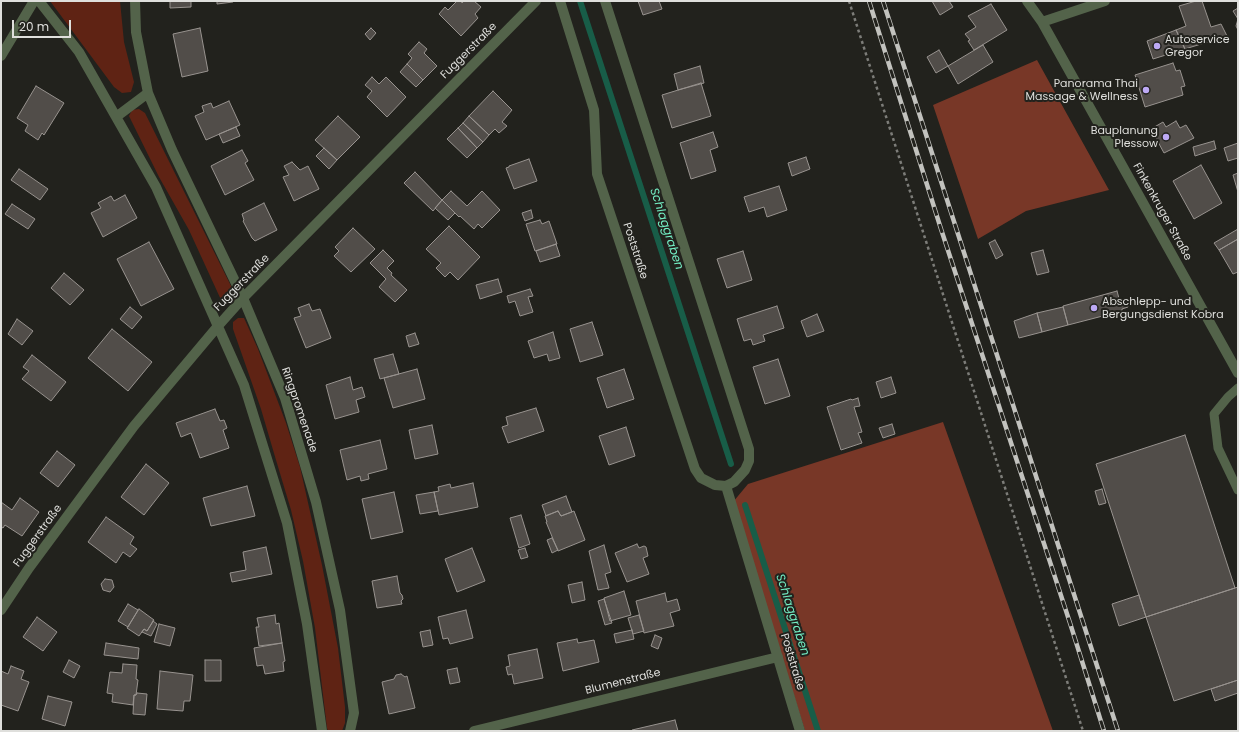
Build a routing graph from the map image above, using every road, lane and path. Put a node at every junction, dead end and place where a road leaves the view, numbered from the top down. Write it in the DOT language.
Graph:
graph roads {
  1 [pos="34,1"];
  2 [pos="39,1"];
  3 [pos="135,1"];
  4 [pos="536,1"];
  5 [pos="560,1"];
  6 [pos="605,1"];
  7 [pos="850,1"];
  8 [pos="1027,1"];
  9 [pos="1105,1"];
  10 [pos="1042,22"];
  11 [pos="1,56"];
  12 [pos="148,93"];
  13 [pos="116,117"];
  14 [pos="243,298"];
  15 [pos="218,326"];
  16 [pos="1238,373"];
  17 [pos="1238,388"];
  18 [pos="726,486"];
  19 [pos="1238,490"];
  20 [pos="1,610"];
  21 [pos="778,657"];
  22 [pos="322,731"];
  23 [pos="350,731"];
  24 [pos="474,731"];
  25 [pos="800,731"];
  26 [pos="1083,731"];
  1 -- 11 [label="street"];
  2 -- 13 [label="street"];
  3 -- 12 [label="street, Ringpromenade"];
  4 -- 14 [label="street, Fuggerstraße"];
  5 -- 18 [label="street, Poststraße"];
  6 -- 18 [label="street"];
  7 -- 26 [label="path"];
  8 -- 10 [label="street, Finkenkruger Straße"];
  9 -- 10 [label="street"];
  10 -- 16 [label="street, Finkenkruger Straße"];
  12 -- 13 [label="street"];
  12 -- 14 [label="street, Ringpromenade"];
  13 -- 15 [label="street"];
  14 -- 15 [label="street, Fuggerstraße"];
  14 -- 23 [label="street, Ringpromenade"];
  15 -- 20 [label="street, Fuggerstraße"];
  15 -- 22 [label="street"];
  17 -- 19 [label="lane"];
  18 -- 21 [label="street, Poststraße"];
  21 -- 24 [label="street, Blumenstraße"];
  21 -- 25 [label="street, Poststraße"];
}
